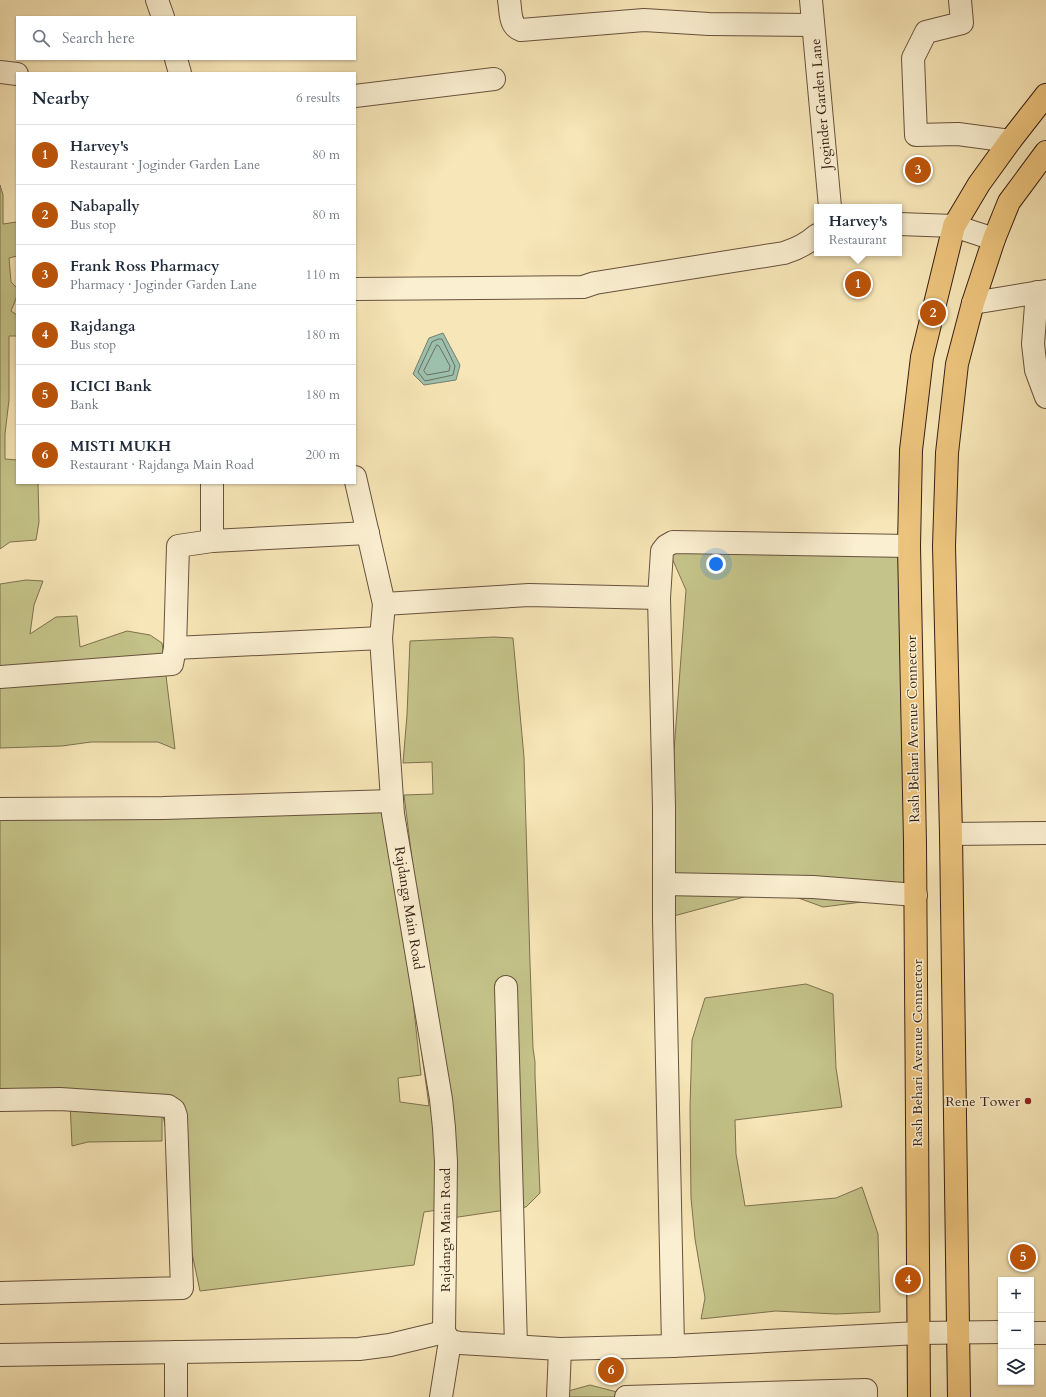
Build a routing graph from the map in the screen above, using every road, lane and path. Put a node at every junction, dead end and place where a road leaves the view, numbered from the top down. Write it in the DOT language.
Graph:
graph roads {
  1 [pos="157,0"];
  2 [pos="509,0"];
  3 [pos="811,0"];
  4 [pos="960,0"];
  5 [pos="164,16"];
  6 [pos="813,25"];
  7 [pos="176,60"];
  8 [pos="0,72"];
  9 [pos="180,72"];
  10 [pos="16,74"];
  11 [pos="494,79"];
  12 [pos="1046,95"];
  13 [pos="356,96"];
  14 [pos="1010,141"];
  15 [pos="1046,152"];
  16 [pos="830,204"];
  17 [pos="902,224"];
  18 [pos="954,226"];
  19 [pos="814,238"];
  20 [pos="994,239"];
  21 [pos="356,288"];
  22 [pos="1042,292"];
  23 [pos="973,303"];
  24 [pos="1040,354"];
  25 [pos="1046,397"];
  26 [pos="356,481"];
  27 [pos="212,484"];
  28 [pos="368,533"];
  29 [pos="212,541"];
  30 [pos="908,546"];
  31 [pos="659,598"];
  32 [pos="384,604"];
  33 [pos="381,638"];
  34 [pos="175,648"];
  35 [pos="0,677"];
  36 [pos="392,801"];
  37 [pos="0,809"];
  38 [pos="1046,833"];
  39 [pos="951,834"];
  40 [pos="664,884"];
  41 [pos="916,895"];
  42 [pos="506,988"];
  43 [pos="0,1100"];
  44 [pos="0,1293"];
  45 [pos="958,1332"];
  46 [pos="998,1332"];
  47 [pos="918,1333"];
  48 [pos="1034,1333"];
  49 [pos="1046,1333"];
  50 [pos="447,1337"];
  51 [pos="516,1346"];
  52 [pos="673,1346"];
  53 [pos="560,1349"];
  54 [pos="176,1352"];
  55 [pos="0,1355"];
  56 [pos="176,1397"];
  57 [pos="441,1397"];
  58 [pos="558,1397"];
  59 [pos="626,1397"];
  60 [pos="866,1397"];
  61 [pos="919,1397"];
  62 [pos="959,1397"];
  1 -- 5 [label="street"];
  2 -- 6 [label="street"];
  3 -- 6 [label="street, Joginder Garden Lane"];
  4 -- 14 [label="street"];
  6 -- 16 [label="street, Joginder Garden Lane"];
  7 -- 9 [label="street"];
  8 -- 10 [label="street"];
  11 -- 13 [label="street"];
  12 -- 14 [label="main road, Rash Behari Avenue Connector"];
  14 -- 18 [label="main road, Rash Behari Avenue Connector"];
  15 -- 20 [label="main road"];
  17 -- 18 [label="street"];
  18 -- 20 [label="street"];
  18 -- 30 [label="main road, Rash Behari Avenue Connector"];
  19 -- 21 [label="street"];
  20 -- 23 [label="main road"];
  22 -- 23 [label="street"];
  22 -- 24 [label="street"];
  23 -- 39 [label="main road"];
  24 -- 25 [label="street"];
  26 -- 28 [label="street, Rajdanga Main Road"];
  27 -- 29 [label="street"];
  28 -- 29 [label="street"];
  28 -- 32 [label="street, Rajdanga Main Road"];
  29 -- 34 [label="street"];
  30 -- 31 [label="street"];
  30 -- 41 [label="main road, Rash Behari Avenue Connector"];
  31 -- 32 [label="street"];
  31 -- 40 [label="street"];
  32 -- 33 [label="street, Rajdanga Main Road"];
  33 -- 34 [label="street"];
  33 -- 36 [label="street, Rajdanga Main Road"];
  34 -- 35 [label="street"];
  36 -- 37 [label="street"];
  36 -- 50 [label="street, Rajdanga Main Road"];
  38 -- 39 [label="street"];
  39 -- 45 [label="main road"];
  40 -- 41 [label="street"];
  40 -- 52 [label="street"];
  41 -- 47 [label="main road, Rash Behari Avenue Connector"];
  42 -- 51 [label="street"];
  43 -- 44 [label="street"];
  45 -- 46 [label="street"];
  45 -- 47 [label="street"];
  45 -- 62 [label="main road"];
  47 -- 52 [label="street"];
  47 -- 61 [label="main road, Rash Behari Avenue Connector"];
  48 -- 49 [label="street"];
  50 -- 51 [label="street"];
  50 -- 54 [label="street"];
  50 -- 57 [label="street, Rajdanga Main Road"];
  51 -- 53 [label="street"];
  52 -- 53 [label="street"];
  53 -- 58 [label="street"];
  54 -- 55 [label="street"];
  54 -- 56 [label="street"];
  59 -- 60 [label="street"];
}
